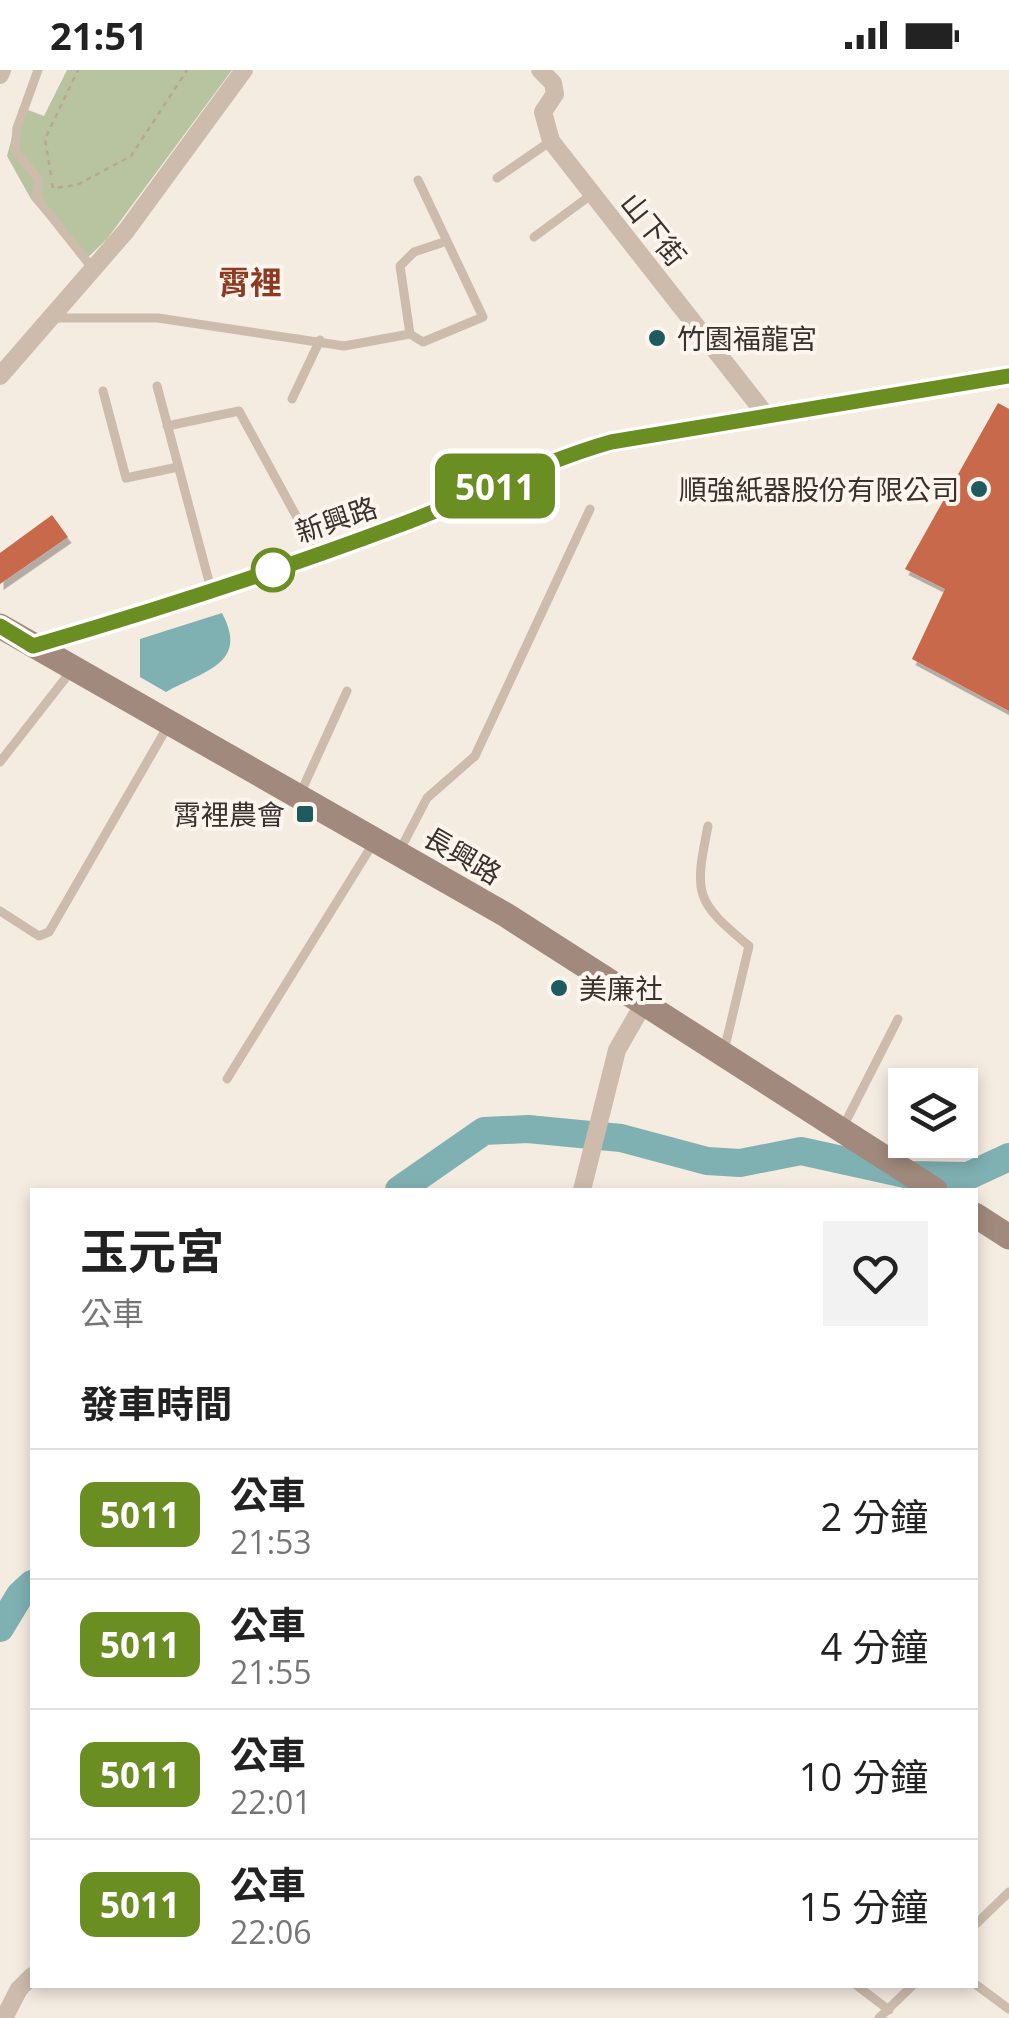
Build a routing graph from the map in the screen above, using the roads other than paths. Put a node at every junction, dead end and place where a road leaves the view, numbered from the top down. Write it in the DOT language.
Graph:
graph roads {
  1 [pos="38,70"];
  2 [pos="244,70"];
  3 [pos="540,70"];
  4 [pos="551,141"];
  5 [pos="497,178"];
  6 [pos="418,180"];
  7 [pos="592,194"];
  8 [pos="534,237"];
  9 [pos="447,241"];
  10 [pos="94,270"];
  11 [pos="54,318"];
  12 [pos="410,334"];
  13 [pos="320,340"];
  14 [pos="0,376"];
  15 [pos="1009,376"];
  16 [pos="157,386"];
  17 [pos="103,391"];
  18 [pos="292,399"];
  19 [pos="766,415"];
  20 [pos="166,426"];
  21 [pos="178,466"];
  22 [pos="590,509"];
  23 [pos="317,554"];
  24 [pos="212,592"];
  25 [pos="0,626"];
  26 [pos="33,646"];
  27 [pos="72,669"];
  28 [pos="347,691"];
  29 [pos="169,724"];
  30 [pos="0,762"];
  31 [pos="298,799"];
  32 [pos="708,826"];
  33 [pos="375,840"];
  34 [pos="398,852"];
  35 [pos="0,911"];
  36 [pos="644,1003"];
  37 [pos="898,1020"];
  38 [pos="723,1053"];
  39 [pos="227,1079"];
  40 [pos="842,1130"];
  41 [pos="582,1188"];
  42 [pos="932,1188"];
  43 [pos="978,1217"];
  44 [pos="1009,1237"];
  45 [pos="1009,1892"];
  46 [pos="978,1921"];
  47 [pos="30,1978"];
  48 [pos="978,1986"];
  49 [pos="860,1988"];
  50 [pos="910,1988"];
  51 [pos="1009,2008"];
  52 [pos="888,2010"];
  53 [pos="4,2018"];
  54 [pos="879,2018"];
  1 -- 10 [label="lane"];
  2 -- 10 [label="street"];
  3 -- 4 [label="street"];
  4 -- 5 [label="lane"];
  4 -- 7 [label="street, 山下街"];
  6 -- 9 [label="lane"];
  7 -- 8 [label="lane"];
  7 -- 19 [label="street, 山下街"];
  9 -- 12 [label="lane"];
  9 -- 12 [label="lane"];
  10 -- 11 [label="street"];
  11 -- 13 [label="lane"];
  11 -- 14 [label="street"];
  12 -- 13 [label="lane"];
  13 -- 18 [label="lane"];
  15 -- 19 [label="street, 新興路"];
  16 -- 20 [label="lane"];
  17 -- 21 [label="lane"];
  19 -- 23 [label="street, 新興路"];
  20 -- 21 [label="lane"];
  20 -- 23 [label="lane"];
  21 -- 24 [label="lane"];
  22 -- 34 [label="lane"];
  23 -- 24 [label="street, 新興路"];
  24 -- 26 [label="street, 新興路"];
  25 -- 26 [label="main road, 長興路"];
  26 -- 27 [label="main road, 長興路"];
  27 -- 29 [label="main road, 長興路"];
  27 -- 30 [label="lane"];
  28 -- 31 [label="lane"];
  29 -- 31 [label="main road, 長興路"];
  29 -- 35 [label="lane"];
  31 -- 33 [label="main road, 長興路"];
  32 -- 38 [label="lane"];
  33 -- 34 [label="main road, 長興路"];
  33 -- 39 [label="lane"];
  34 -- 36 [label="main road, 長興路"];
  36 -- 38 [label="main road, 長興路"];
  36 -- 41 [label="street"];
  37 -- 40 [label="lane"];
  38 -- 40 [label="main road, 長興路"];
  40 -- 42 [label="main road, 長興路"];
  43 -- 44 [label="main road"];
  45 -- 46 [label="lane"];
  47 -- 53 [label="street"];
  48 -- 51 [label="lane"];
  49 -- 52 [label="lane"];
  50 -- 52 [label="lane"];
  52 -- 54 [label="lane"];
}
